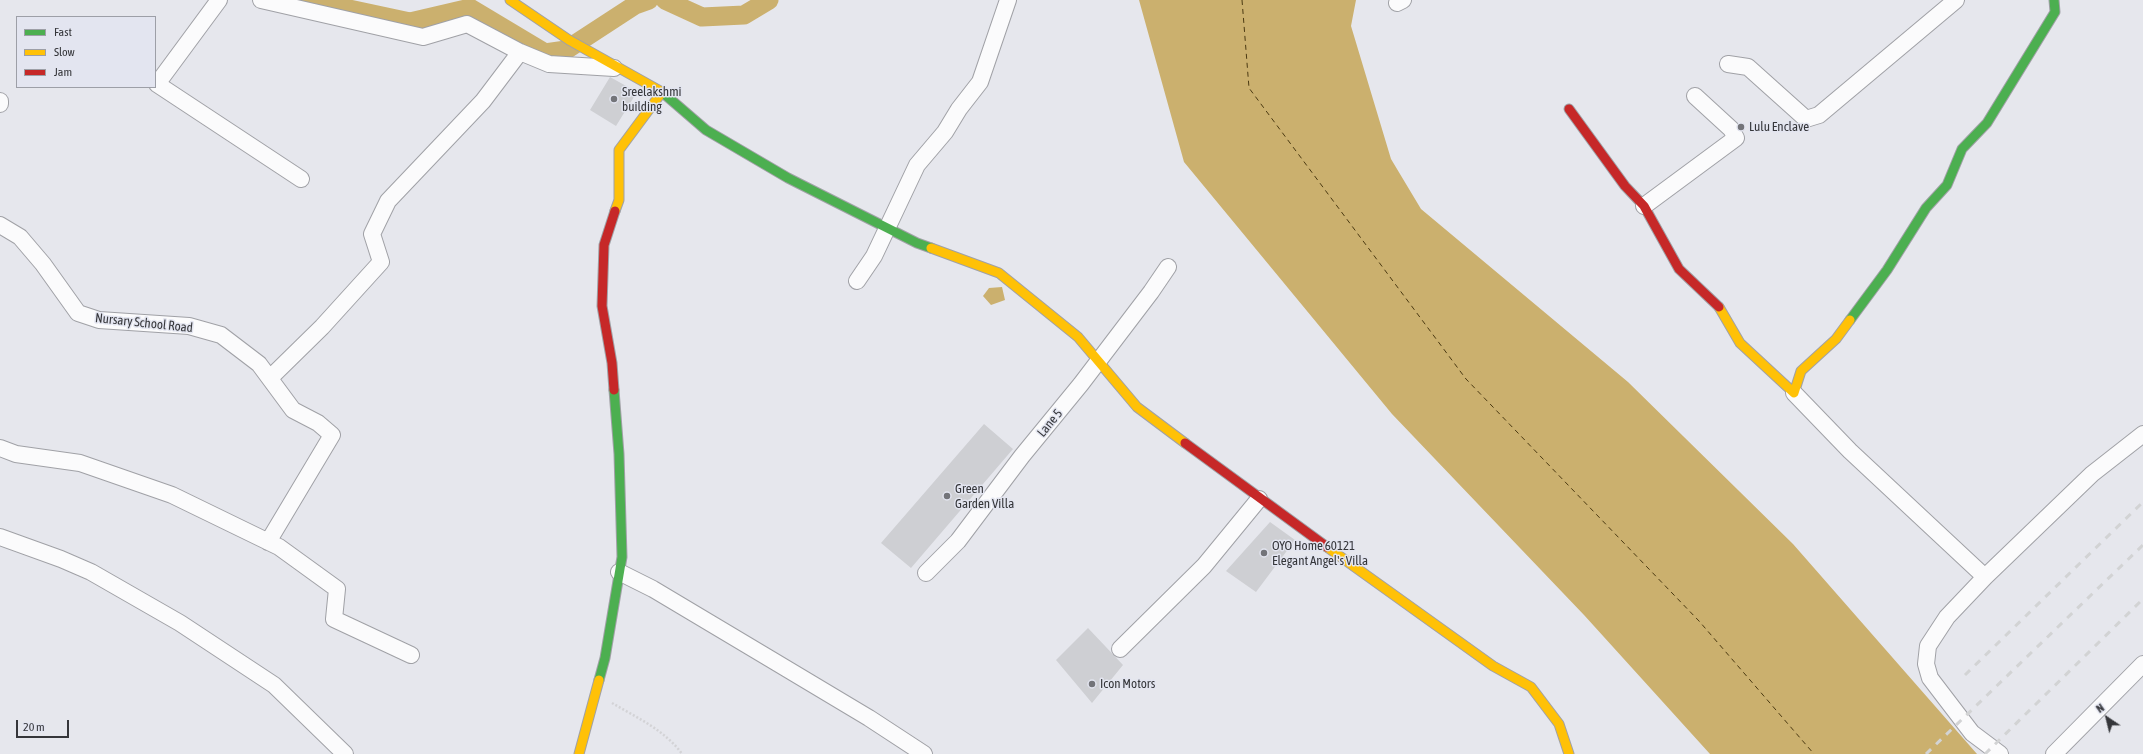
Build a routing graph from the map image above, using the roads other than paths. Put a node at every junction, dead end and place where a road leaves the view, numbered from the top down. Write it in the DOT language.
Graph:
graph roads {
  1 [pos="219,0"];
  2 [pos="261,0"];
  3 [pos="510,0"];
  4 [pos="1008,0"];
  5 [pos="1956,0"];
  6 [pos="2054,0"];
  7 [pos="520,52"];
  8 [pos="1728,64"];
  9 [pos="619,68"];
  10 [pos="662,92"];
  11 [pos="1695,96"];
  12 [pos="1569,109"];
  13 [pos="301,179"];
  14 [pos="1644,206"];
  15 [pos="0,225"];
  16 [pos="888,228"];
  17 [pos="1168,267"];
  18 [pos="857,281"];
  19 [pos="1098,360"];
  20 [pos="270,378"];
  21 [pos="1794,393"];
  22 [pos="2143,434"];
  23 [pos="0,448"];
  24 [pos="1260,499"];
  25 [pos="0,537"];
  26 [pos="268,542"];
  27 [pos="619,572"];
  28 [pos="926,573"];
  29 [pos="1986,577"];
  30 [pos="1120,649"];
  31 [pos="411,655"];
  32 [pos="2143,664"];
  33 [pos="345,754"];
  34 [pos="579,754"];
  35 [pos="924,754"];
  36 [pos="1570,754"];
  37 [pos="2000,754"];
  38 [pos="2054,754"];
  1 -- 13 [label="street"];
  2 -- 7 [label="street"];
  3 -- 9 [label="street"];
  4 -- 16 [label="street"];
  5 -- 8 [label="street"];
  6 -- 21 [label="street"];
  7 -- 9 [label="street"];
  7 -- 20 [label="street"];
  9 -- 10 [label="street"];
  10 -- 16 [label="street"];
  10 -- 27 [label="street"];
  11 -- 14 [label="street"];
  12 -- 14 [label="street"];
  14 -- 21 [label="street"];
  15 -- 20 [label="street, Nursary School Road"];
  16 -- 18 [label="street"];
  16 -- 19 [label="street"];
  17 -- 19 [label="street, Lane 5"];
  19 -- 24 [label="street"];
  19 -- 28 [label="street, Lane 5"];
  20 -- 26 [label="street, Nursary School Road"];
  21 -- 29 [label="street"];
  22 -- 29 [label="street"];
  23 -- 26 [label="street"];
  24 -- 30 [label="street"];
  24 -- 36 [label="street"];
  25 -- 33 [label="street"];
  26 -- 31 [label="street"];
  27 -- 34 [label="street"];
  27 -- 35 [label="street"];
  29 -- 37 [label="street"];
  32 -- 38 [label="street"];
}
